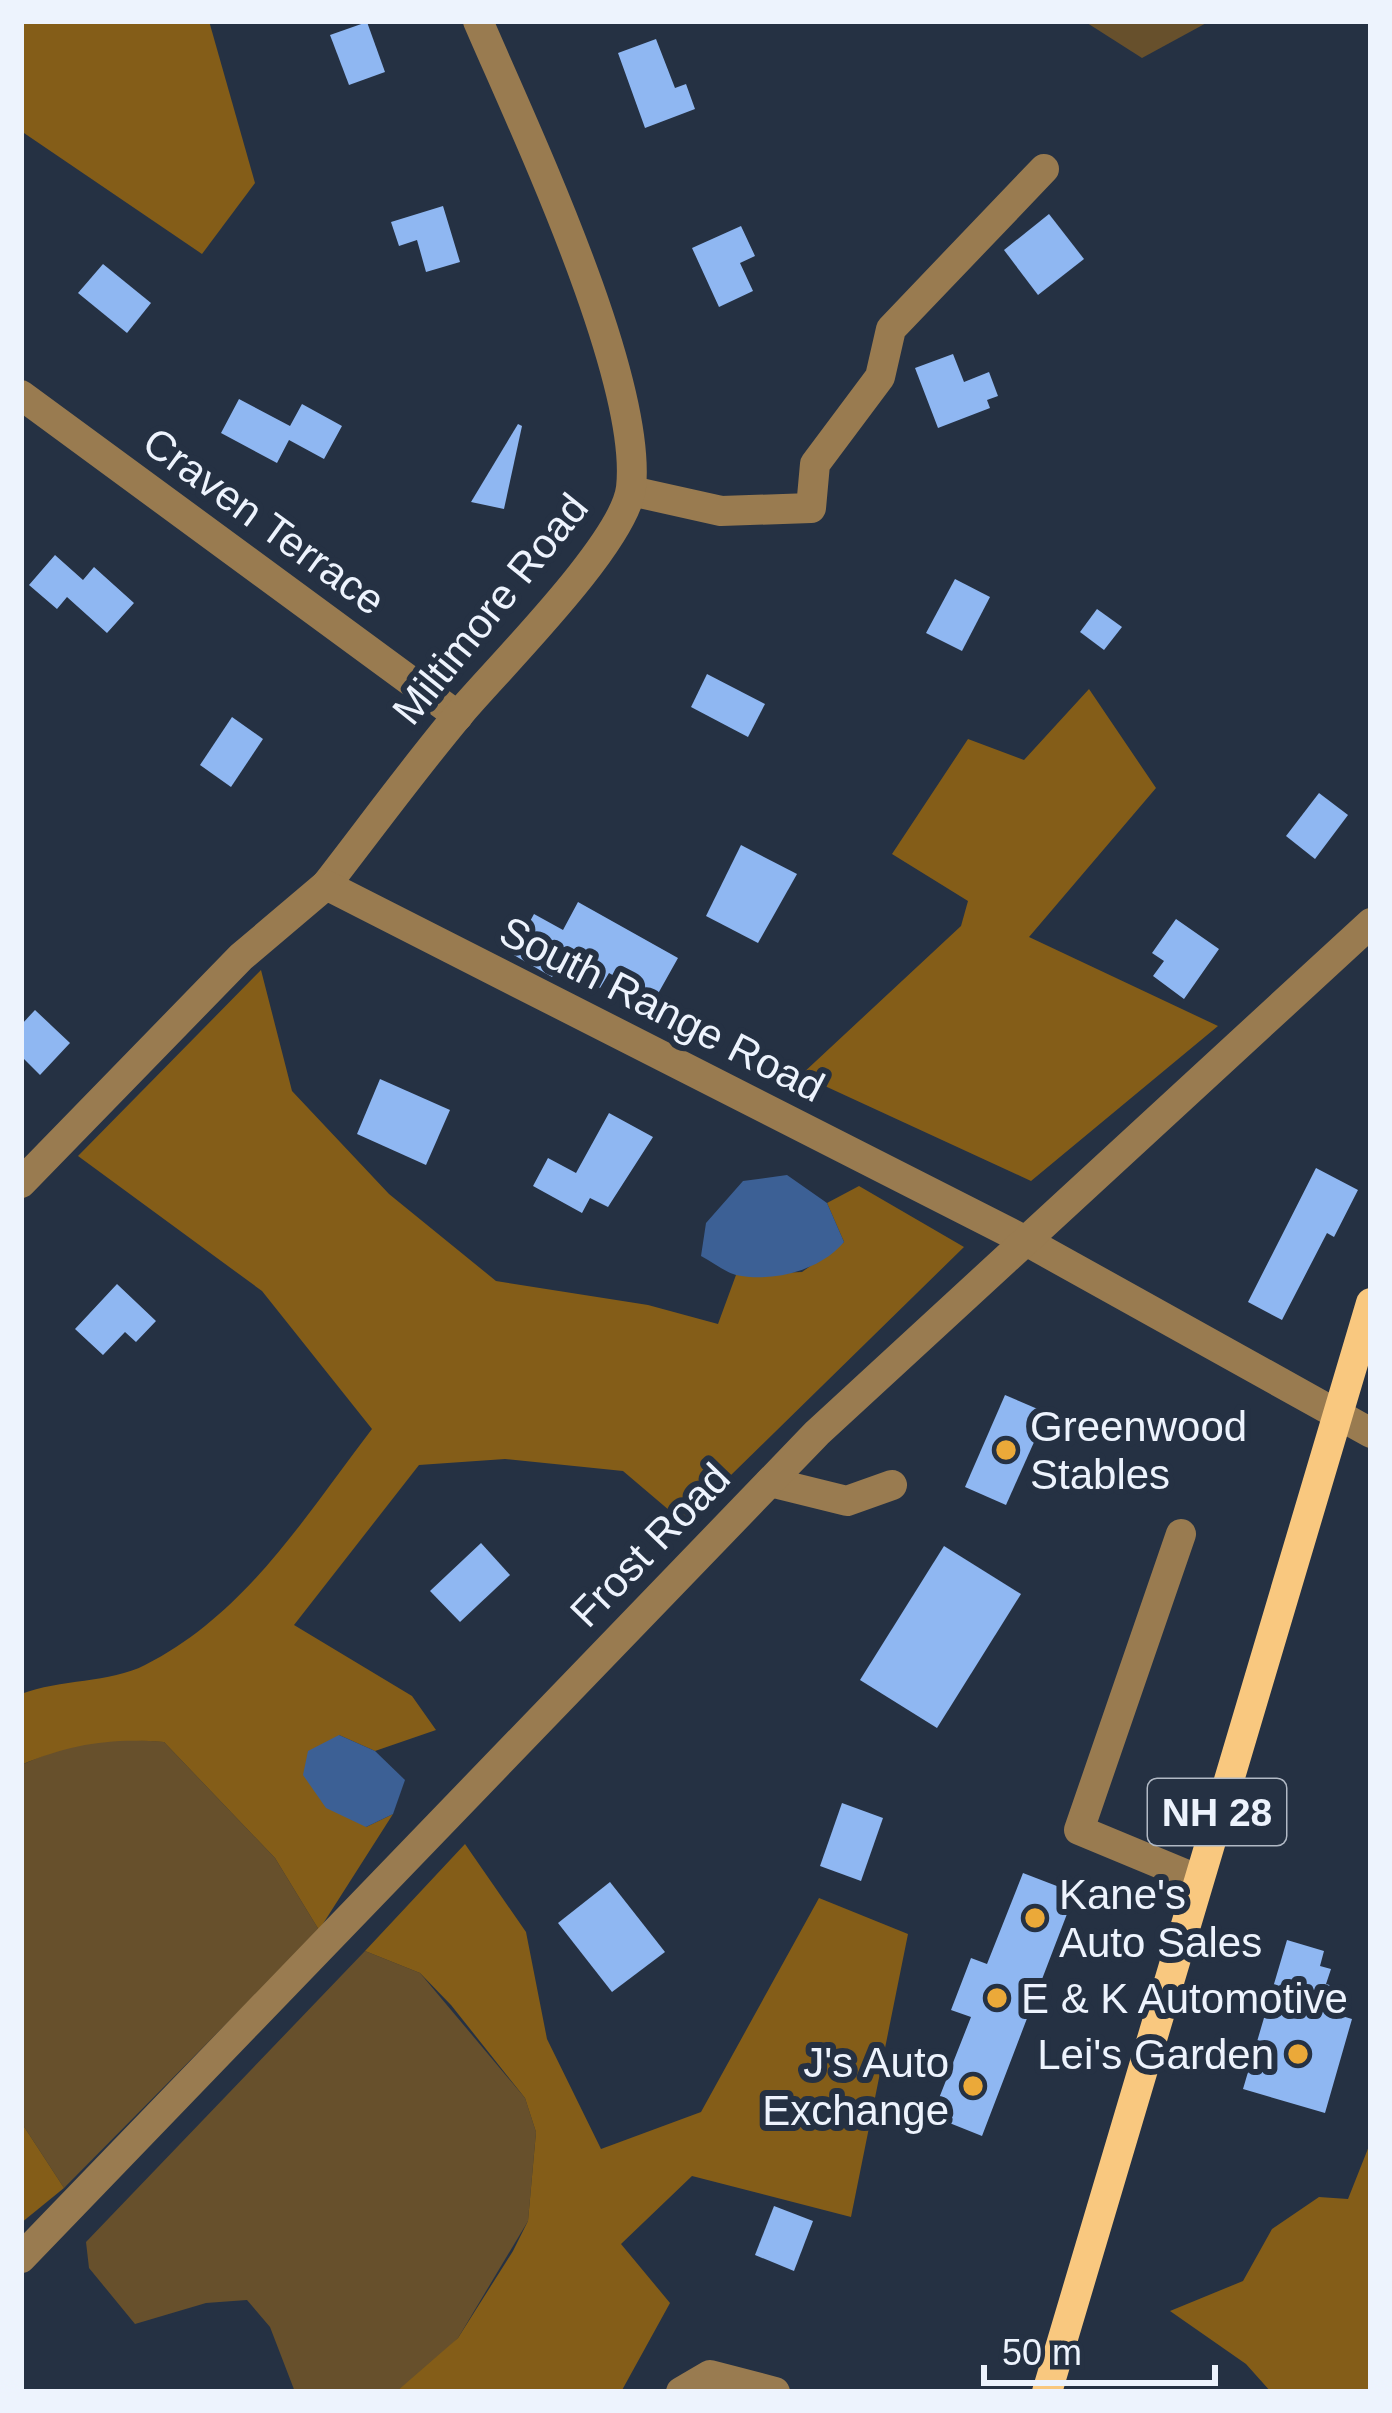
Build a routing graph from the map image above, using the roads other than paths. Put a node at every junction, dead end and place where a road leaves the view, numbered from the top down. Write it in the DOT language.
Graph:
graph roads {
  1 [pos="478,21"];
  2 [pos="1045,169"];
  3 [pos="21,395"];
  4 [pos="631,490"];
  5 [pos="458,716"];
  6 [pos="326,885"];
  7 [pos="1371,922"];
  8 [pos="21,1183"];
  9 [pos="1026,1241"];
  10 [pos="1371,1303"];
  11 [pos="1334,1413"];
  12 [pos="1371,1433"];
  13 [pos="770,1482"];
  14 [pos="892,1485"];
  15 [pos="1181,1534"];
  16 [pos="1197,1879"];
  17 [pos="21,2258"];
  18 [pos="680,2392"];
  19 [pos="775,2392"];
  20 [pos="1046,2392"];
  1 -- 4 [label="street, Miltimore Road"];
  2 -- 4 [label="street"];
  3 -- 5 [label="street, Craven Terrace"];
  4 -- 5 [label="street, Miltimore Road"];
  5 -- 6 [label="street, Miltimore Road"];
  6 -- 8 [label="street"];
  6 -- 9 [label="street, South Range Road"];
  7 -- 9 [label="street, Frost Road"];
  9 -- 11 [label="street, South Range Road"];
  9 -- 13 [label="street, Frost Road"];
  10 -- 11 [label="main road, NH 28"];
  11 -- 12 [label="street, South Range Road"];
  11 -- 16 [label="main road, NH 28"];
  13 -- 14 [label="street"];
  13 -- 17 [label="street, Frost Road"];
  15 -- 16 [label="street"];
  16 -- 20 [label="main road, NH 28"];
  18 -- 19 [label="street"];
}
